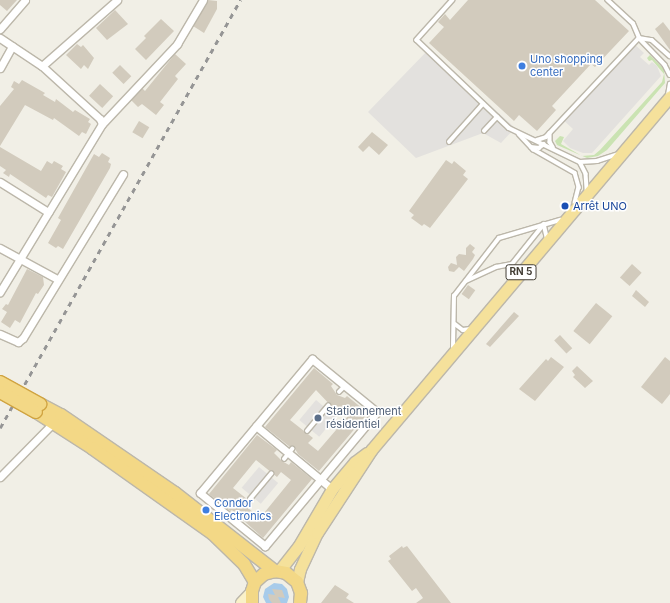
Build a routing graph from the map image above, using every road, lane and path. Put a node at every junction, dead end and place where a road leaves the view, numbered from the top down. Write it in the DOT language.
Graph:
graph roads {
  1 [pos="25,0"];
  2 [pos="118,0"];
  3 [pos="203,0"];
  4 [pos="454,0"];
  5 [pos="607,0"];
  6 [pos="0,29"];
  7 [pos="0,38"];
  8 [pos="639,38"];
  9 [pos="12,46"];
  10 [pos="670,56"];
  11 [pos="42,66"];
  12 [pos="0,68"];
  13 [pos="670,75"];
  14 [pos="670,84"];
  15 [pos="669,97"];
  16 [pos="483,104"];
  17 [pos="497,117"];
  18 [pos="102,124"];
  19 [pos="484,131"];
  20 [pos="551,131"];
  21 [pos="518,132"];
  22 [pos="532,139"];
  23 [pos="449,142"];
  24 [pos="544,144"];
  25 [pos="530,147"];
  26 [pos="554,148"];
  27 [pos="621,153"];
  28 [pos="580,162"];
  29 [pos="124,174"];
  30 [pos="0,182"];
  31 [pos="587,194"];
  32 [pos="572,210"];
  33 [pos="48,212"];
  34 [pos="565,219"];
  35 [pos="544,224"];
  36 [pos="544,243"];
  37 [pos="0,248"];
  38 [pos="20,259"];
  39 [pos="57,279"];
  40 [pos="465,282"];
  41 [pos="0,292"];
  42 [pos="456,324"];
  43 [pos="477,325"];
  44 [pos="0,334"];
  45 [pos="452,356"];
  46 [pos="0,382"];
  47 [pos="344,386"];
  48 [pos="0,392"];
  49 [pos="339,392"];
  50 [pos="328,406"];
  51 [pos="38,408"];
  52 [pos="57,419"];
  53 [pos="256,426"];
  54 [pos="307,431"];
  55 [pos="372,449"];
  56 [pos="271,474"];
  57 [pos="0,477"];
  58 [pos="320,480"];
  59 [pos="332,489"];
  60 [pos="250,499"];
  61 [pos="263,551"];
  62 [pos="277,571"];
  63 [pos="297,582"];
  64 [pos="253,586"];
  65 [pos="302,602"];
  66 [pos="241,603"];
  67 [pos="252,603"];
  1 -- 6 [label="street"];
  2 -- 11 [label="street"];
  3 -- 18 [label="street"];
  4 -- 16 [label="lane"];
  5 -- 8 [label="lane"];
  7 -- 9 [label="street"];
  8 -- 10 [label="lane"];
  8 -- 13 [label="lane"];
  8 -- 20 [label="lane"];
  9 -- 11 [label="street"];
  9 -- 12 [label="street"];
  11 -- 18 [label="street"];
  14 -- 15 [label="lane"];
  15 -- 27 [label="main road, RN 5"];
  16 -- 17 [label="lane"];
  16 -- 23 [label="lane"];
  17 -- 19 [label="lane"];
  17 -- 21 [label="lane"];
  18 -- 33 [label="street"];
  20 -- 22 [label="lane"];
  20 -- 26 [label="lane"];
  21 -- 22 [label="lane"];
  21 -- 25 [label="lane"];
  22 -- 24 [label="lane"];
  24 -- 25 [label="lane"];
  24 -- 26 [label="lane"];
  25 -- 32 [label="lane"];
  26 -- 28 [label="lane"];
  27 -- 28 [label="lane"];
  27 -- 31 [label="main road, RN 5"];
  28 -- 31 [label="lane"];
  29 -- 39 [label="street"];
  30 -- 33 [label="street"];
  31 -- 32 [label="main road, RN 5"];
  32 -- 34 [label="main road, RN 5"];
  33 -- 38 [label="street"];
  34 -- 35 [label="lane"];
  34 -- 36 [label="main road, RN 5"];
  35 -- 36 [label="lane"];
  35 -- 40 [label="lane"];
  35 -- 40 [label="lane"];
  36 -- 43 [label="main road, RN 5"];
  37 -- 38 [label="street"];
  38 -- 39 [label="street"];
  38 -- 41 [label="street"];
  39 -- 44 [label="street"];
  40 -- 42 [label="lane"];
  42 -- 43 [label="lane"];
  42 -- 45 [label="lane"];
  43 -- 45 [label="main road, RN 5"];
  45 -- 55 [label="main road, RN 5"];
  46 -- 51 [label="highway, bridge"];
  47 -- 49 [label="lane"];
  47 -- 53 [label="street"];
  47 -- 58 [label="street"];
  48 -- 51 [label="highway, bridge"];
  50 -- 54 [label="lane"];
  51 -- 52 [label="highway"];
  52 -- 57 [label="street"];
  52 -- 61 [label="highway"];
  52 -- 64 [label="highway"];
  53 -- 58 [label="street"];
  53 -- 61 [label="street"];
  55 -- 59 [label="main road, RN 5"];
  55 -- 63 [label="main road, RN 5"];
  56 -- 60 [label="lane"];
  58 -- 59 [label="street"];
  58 -- 61 [label="street"];
  59 -- 62 [label="main road, RN 5"];
  61 -- 62 [label="highway"];
  62 -- 63 [label="highway"];
  62 -- 64 [label="highway"];
  63 -- 65 [label="highway"];
  64 -- 66 [label="main road"];
  64 -- 67 [label="highway"];
}
